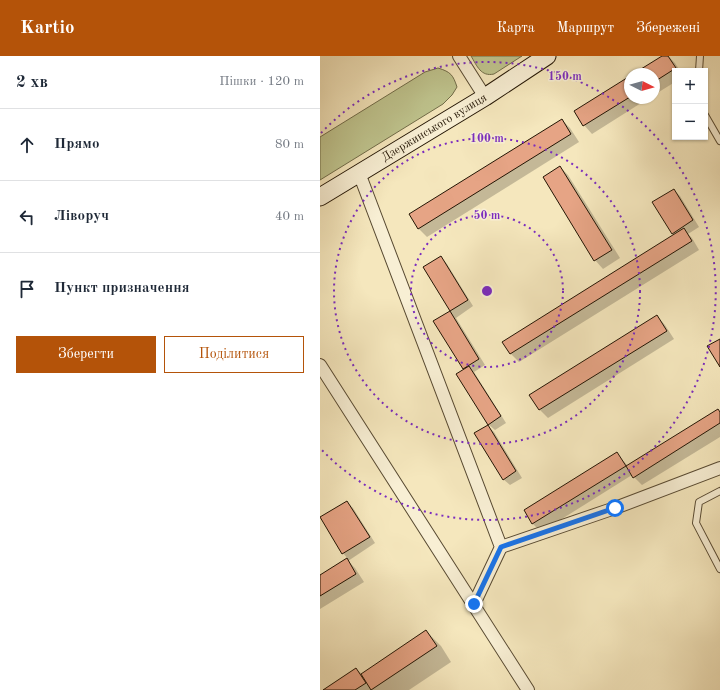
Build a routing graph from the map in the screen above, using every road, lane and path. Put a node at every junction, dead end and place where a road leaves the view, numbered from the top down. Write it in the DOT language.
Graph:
graph roads {
  1 [pos="460,56"];
  2 [pos="547,56"];
  3 [pos="700,56"];
  4 [pos="699,68"];
  5 [pos="485,97"];
  6 [pos="708,120"];
  7 [pos="720,141"];
  8 [pos="358,173"];
  9 [pos="320,197"];
  10 [pos="320,365"];
  11 [pos="720,468"];
  12 [pos="720,491"];
  13 [pos="501,547"];
  14 [pos="720,569"];
  15 [pos="474,604"];
  16 [pos="528,690"];
  1 -- 5 [label="street"];
  2 -- 5 [label="main road, Дзержинського вулиця"];
  3 -- 4 [label="lane"];
  5 -- 8 [label="main road, Дзержинського вулиця"];
  6 -- 7 [label="lane"];
  8 -- 9 [label="main road, Дзержинського вулиця"];
  8 -- 13 [label="street"];
  10 -- 15 [label="street"];
  11 -- 13 [label="street"];
  12 -- 14 [label="lane"];
  13 -- 15 [label="street"];
  15 -- 16 [label="street"];
}
